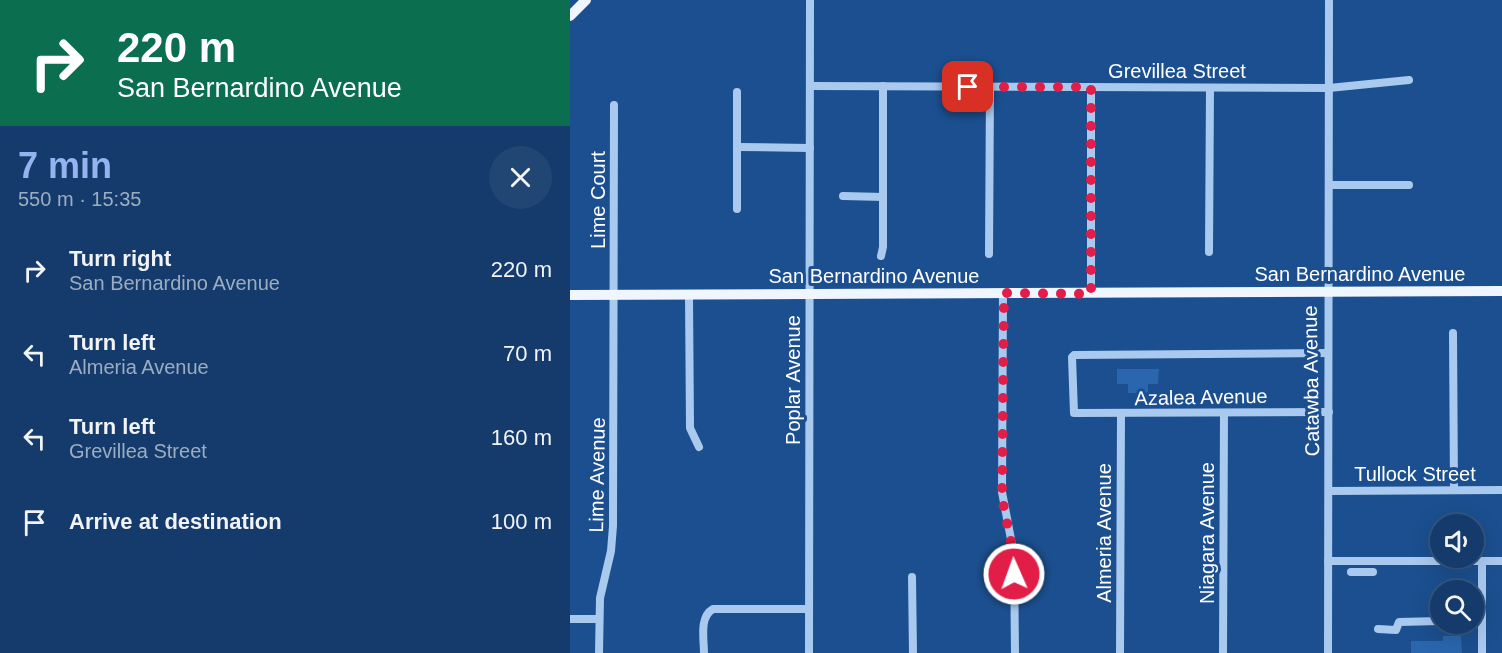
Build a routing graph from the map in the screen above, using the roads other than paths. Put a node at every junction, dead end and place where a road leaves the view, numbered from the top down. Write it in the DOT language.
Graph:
graph roads {
  1 [pos="586,0"];
  2 [pos="810,0"];
  3 [pos="1329,0"];
  4 [pos="570,16"];
  5 [pos="1409,80"];
  6 [pos="810,86"];
  7 [pos="883,86"];
  8 [pos="990,87"];
  9 [pos="1091,87"];
  10 [pos="1210,88"];
  11 [pos="1329,88"];
  12 [pos="737,92"];
  13 [pos="614,105"];
  14 [pos="738,147"];
  15 [pos="810,148"];
  16 [pos="1409,184"];
  17 [pos="1329,185"];
  18 [pos="843,196"];
  19 [pos="883,196"];
  20 [pos="737,209"];
  21 [pos="1209,252"];
  22 [pos="989,254"];
  23 [pos="881,256"];
  24 [pos="1502,291"];
  25 [pos="1327,292"];
  26 [pos="1004,293"];
  27 [pos="810,294"];
  28 [pos="1091,294"];
  29 [pos="689,295"];
  30 [pos="570,296"];
  31 [pos="614,296"];
  32 [pos="1453,333"];
  33 [pos="1328,353"];
  34 [pos="1329,412"];
  35 [pos="1224,413"];
  36 [pos="1121,414"];
  37 [pos="699,447"];
  38 [pos="1454,490"];
  39 [pos="1502,490"];
  40 [pos="1329,491"];
  41 [pos="1328,561"];
  42 [pos="1430,561"];
  43 [pos="1484,561"];
  44 [pos="1502,561"];
  45 [pos="1482,568"];
  46 [pos="1351,572"];
  47 [pos="1373,572"];
  48 [pos="912,578"];
  49 [pos="809,609"];
  50 [pos="570,619"];
  51 [pos="599,619"];
  52 [pos="1430,621"];
  53 [pos="1378,629"];
  54 [pos="599,653"];
  55 [pos="704,653"];
  56 [pos="808,653"];
  57 [pos="913,653"];
  58 [pos="1015,653"];
  59 [pos="1120,653"];
  60 [pos="1223,653"];
  61 [pos="1328,653"];
  62 [pos="1482,653"];
  1 -- 4 [label="main road"];
  2 -- 6 [label="street, Poplar Avenue"];
  3 -- 11 [label="street, Catawba Avenue"];
  5 -- 11 [label="street, Grevillea Street"];
  6 -- 7 [label="street, Grevillea Street"];
  6 -- 15 [label="street, Poplar Avenue"];
  7 -- 8 [label="street, Grevillea Street"];
  7 -- 19 [label="street"];
  8 -- 9 [label="street, Grevillea Street"];
  8 -- 22 [label="street"];
  9 -- 10 [label="street, Grevillea Street"];
  9 -- 28 [label="street"];
  10 -- 11 [label="street, Grevillea Street"];
  10 -- 21 [label="street"];
  11 -- 17 [label="street, Catawba Avenue"];
  12 -- 14 [label="street"];
  13 -- 31 [label="street, Lime Court"];
  14 -- 15 [label="street"];
  14 -- 20 [label="street"];
  15 -- 27 [label="street, Poplar Avenue"];
  16 -- 17 [label="street"];
  17 -- 25 [label="street, Catawba Avenue"];
  18 -- 19 [label="street"];
  19 -- 23 [label="street"];
  24 -- 25 [label="main road, San Bernardino Avenue"];
  25 -- 28 [label="main road, San Bernardino Avenue"];
  25 -- 33 [label="street, Catawba Avenue"];
  26 -- 27 [label="main road, San Bernardino Avenue"];
  26 -- 28 [label="main road, San Bernardino Avenue"];
  26 -- 58 [label="street"];
  27 -- 29 [label="main road, San Bernardino Avenue"];
  27 -- 49 [label="street, Poplar Avenue"];
  29 -- 31 [label="main road, San Bernardino Avenue"];
  29 -- 37 [label="street"];
  30 -- 31 [label="main road, San Bernardino Avenue"];
  31 -- 51 [label="street, Lime Avenue"];
  32 -- 38 [label="street"];
  33 -- 34 [label="street, Catawba Avenue"];
  33 -- 36 [label="street, Azalea Avenue"];
  34 -- 35 [label="street, Azalea Avenue"];
  34 -- 40 [label="street, Catawba Avenue"];
  35 -- 36 [label="street, Azalea Avenue"];
  35 -- 60 [label="street, Niagara Avenue"];
  36 -- 59 [label="street, Almeria Avenue"];
  38 -- 39 [label="street, Tullock Street"];
  38 -- 40 [label="street, Tullock Street"];
  40 -- 41 [label="street, Catawba Avenue"];
  41 -- 42 [label="street"];
  41 -- 61 [label="street, Catawba Avenue"];
  43 -- 44 [label="street"];
  45 -- 62 [label="street"];
  46 -- 47 [label="street"];
  48 -- 57 [label="street"];
  49 -- 55 [label="street"];
  49 -- 56 [label="street, Poplar Avenue"];
  50 -- 51 [label="street"];
  51 -- 54 [label="street, Lime Avenue"];
  52 -- 53 [label="street"];
}
